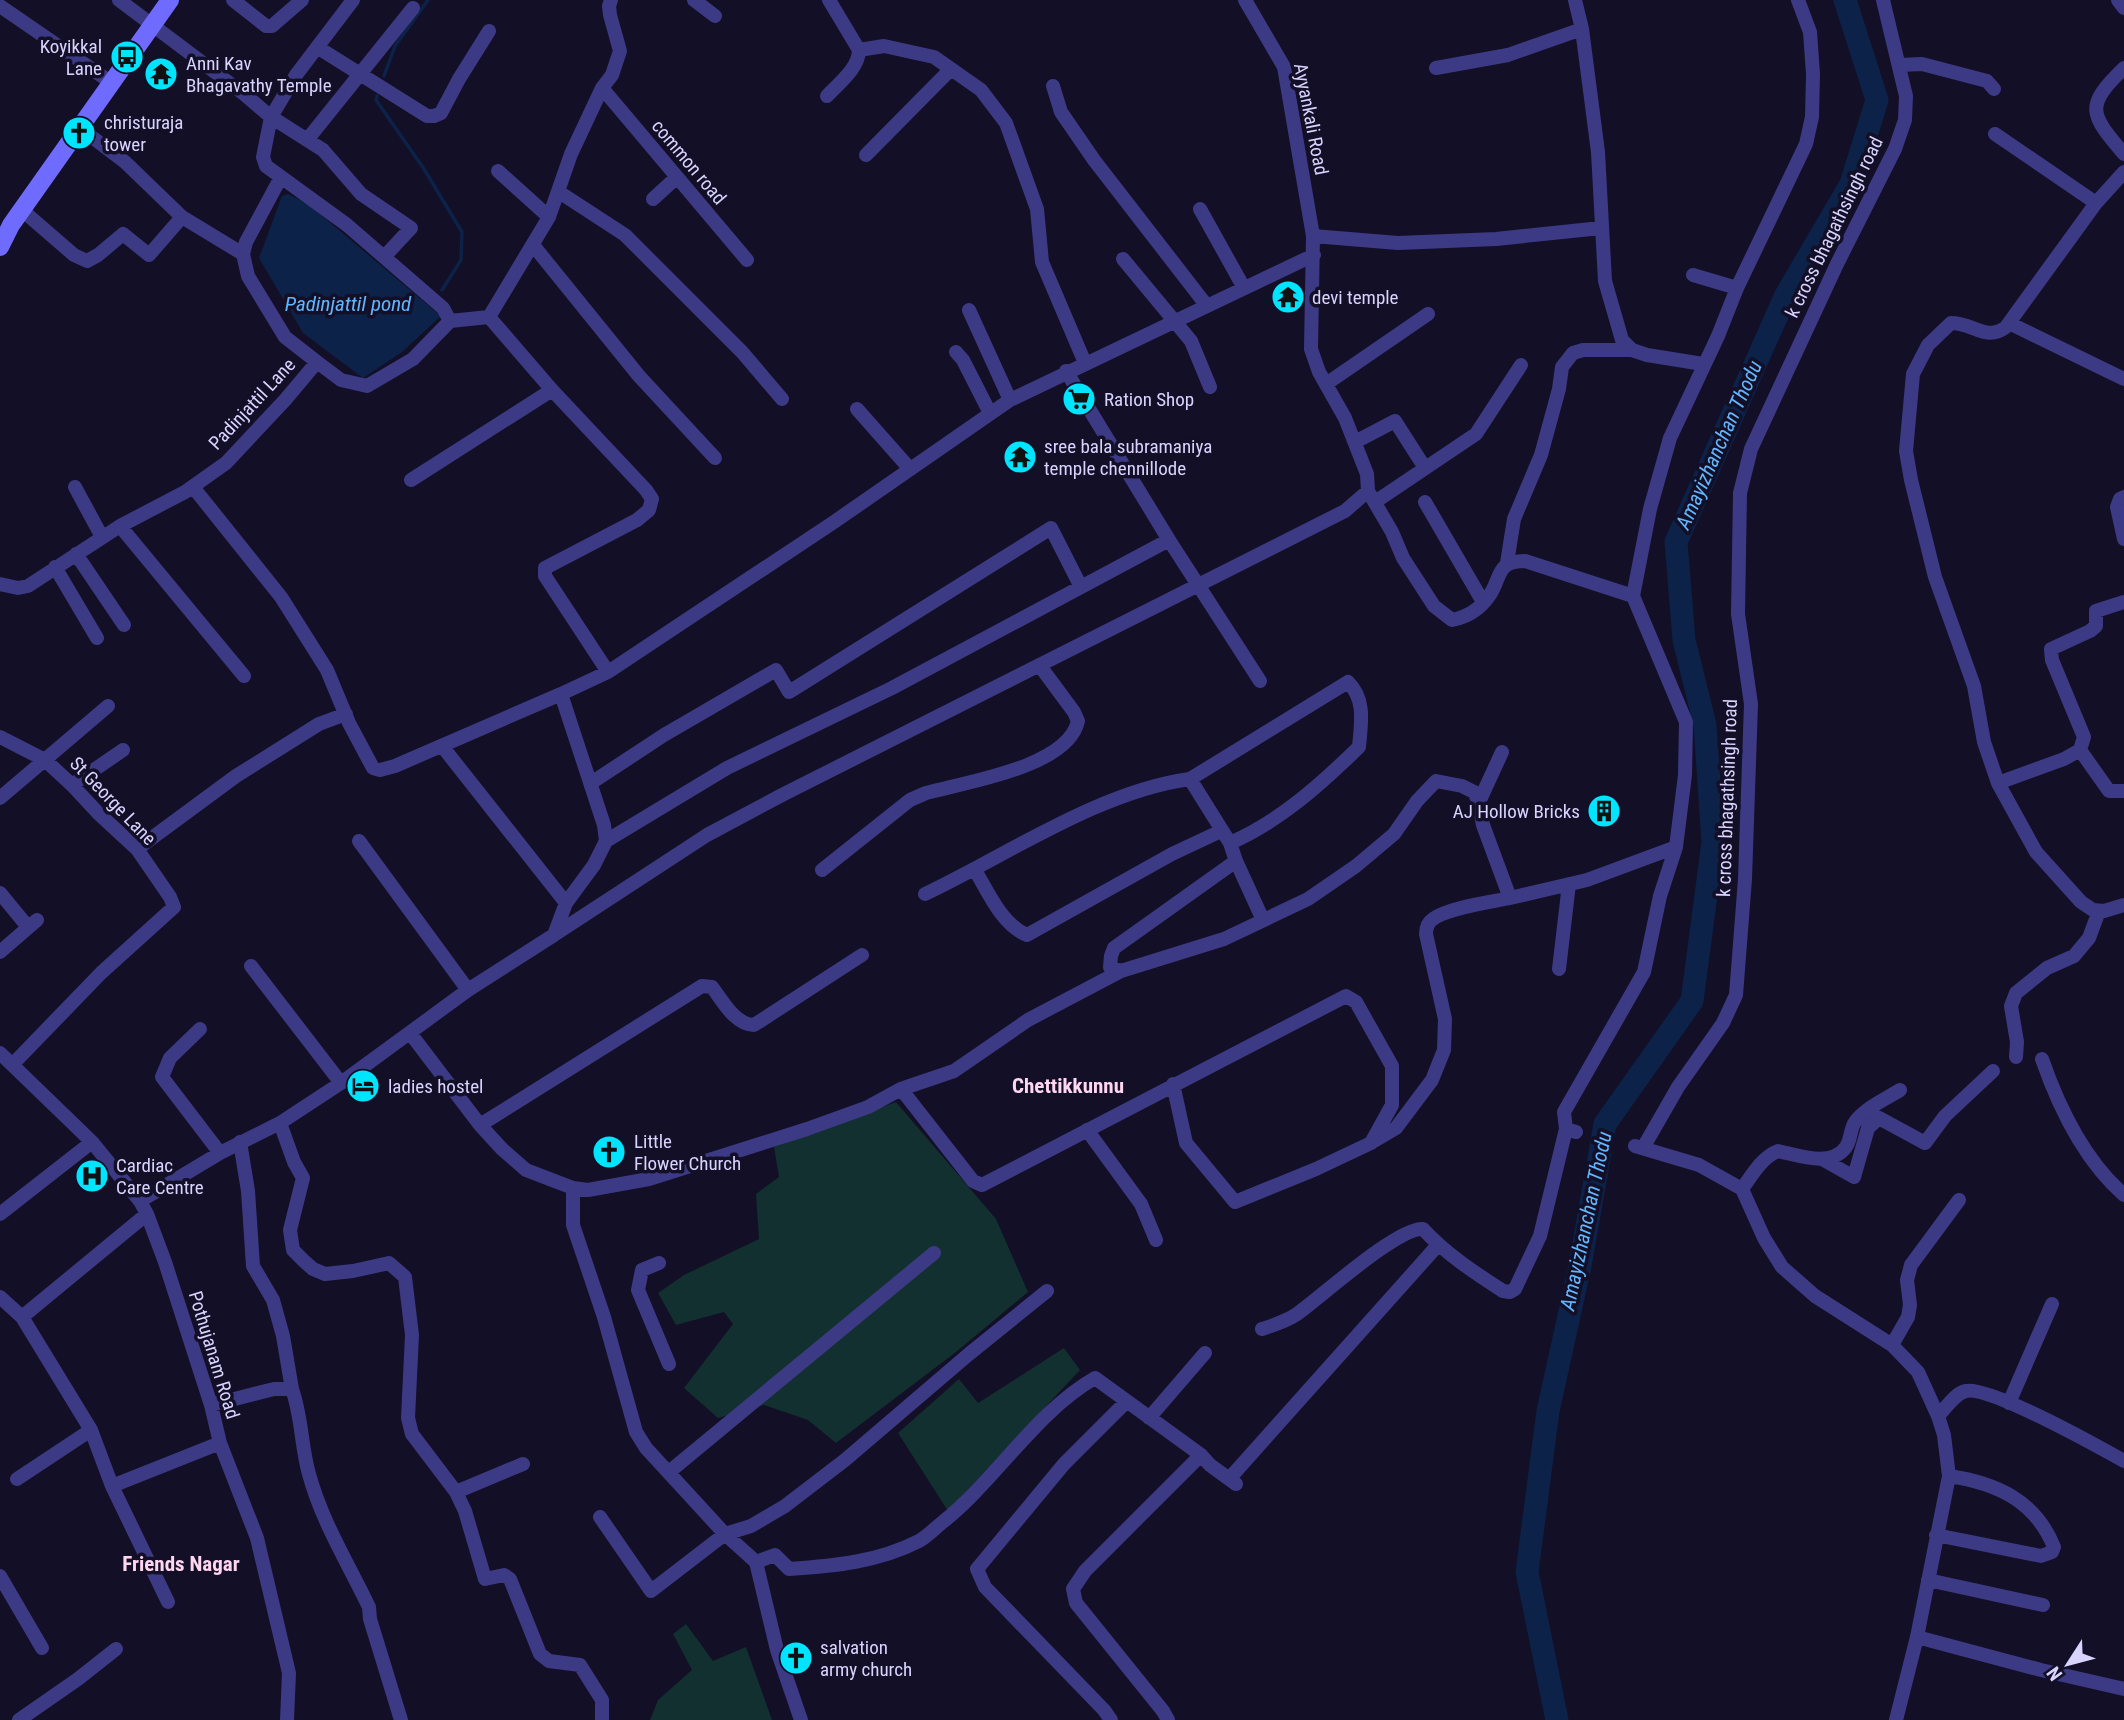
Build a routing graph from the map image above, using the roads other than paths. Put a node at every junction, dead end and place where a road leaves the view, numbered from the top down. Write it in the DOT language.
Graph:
graph roads {
  1 [pos="119,0"];
  2 [pos="170,0"];
  3 [pos="233,0"];
  4 [pos="302,0"];
  5 [pos="353,0"];
  6 [pos="611,0"];
  7 [pos="694,0"];
  8 [pos="830,0"];
  9 [pos="1245,0"];
  10 [pos="1576,0"];
  11 [pos="1798,0"];
  12 [pos="1883,0"];
  13 [pos="2118,0"];
  14 [pos="0,6"];
  15 [pos="412,8"];
  16 [pos="2124,8"];
  17 [pos="715,16"];
  18 [pos="153,24"];
  19 [pos="1582,29"];
  20 [pos="489,31"];
  21 [pos="317,47"];
  22 [pos="859,50"];
  23 [pos="1899,65"];
  24 [pos="1436,68"];
  25 [pos="2124,68"];
  26 [pos="951,69"];
  27 [pos="360,73"];
  28 [pos="112,83"];
  29 [pos="1053,86"];
  30 [pos="602,88"];
  31 [pos="1994,89"];
  32 [pos="827,96"];
  33 [pos="271,117"];
  34 [pos="80,128"];
  35 [pos="1996,134"];
  36 [pos="307,140"];
  37 [pos="2124,154"];
  38 [pos="866,155"];
  39 [pos="498,171"];
  40 [pos="2124,172"];
  41 [pos="281,177"];
  42 [pos="677,177"];
  43 [pos="559,192"];
  44 [pos="653,199"];
  45 [pos="2096,203"];
  46 [pos="1200,209"];
  47 [pos="22,210"];
  48 [pos="182,217"];
  49 [pos="549,217"];
  50 [pos="1601,228"];
  51 [pos="1313,236"];
  52 [pos="533,245"];
  53 [pos="0,247"];
  54 [pos="243,254"];
  55 [pos="1314,255"];
  56 [pos="384,257"];
  57 [pos="1123,259"];
  58 [pos="747,260"];
  59 [pos="1693,275"];
  60 [pos="1244,288"];
  61 [pos="1737,288"];
  62 [pos="1207,306"];
  63 [pos="969,310"];
  64 [pos="1428,314"];
  65 [pos="489,317"];
  66 [pos="450,321"];
  67 [pos="1175,321"];
  68 [pos="2009,323"];
  69 [pos="1632,350"];
  70 [pos="956,352"];
  71 [pos="317,362"];
  72 [pos="1085,363"];
  73 [pos="1521,365"];
  74 [pos="1703,365"];
  75 [pos="1066,371"];
  76 [pos="2124,379"];
  77 [pos="1326,384"];
  78 [pos="1210,387"];
  79 [pos="552,390"];
  80 [pos="782,399"];
  81 [pos="1010,400"];
  82 [pos="857,409"];
  83 [pos="990,413"];
  84 [pos="1354,442"];
  85 [pos="715,458"];
  86 [pos="1425,468"];
  87 [pos="910,469"];
  88 [pos="411,480"];
  89 [pos="75,487"];
  90 [pos="193,487"];
  91 [pos="1372,496"];
  92 [pos="2124,497"];
  93 [pos="1425,502"];
  94 [pos="120,526"];
  95 [pos="102,537"];
  96 [pos="1169,540"];
  97 [pos="2124,540"];
  98 [pos="76,554"];
  99 [pos="1507,563"];
  100 [pos="55,568"];
  101 [pos="0,583"];
  102 [pos="1199,583"];
  103 [pos="1081,587"];
  104 [pos="1633,596"];
  105 [pos="1483,602"];
  106 [pos="2124,602"];
  107 [pos="124,625"];
  108 [pos="97,639"];
  109 [pos="1040,666"];
  110 [pos="608,672"];
  111 [pos="244,676"];
  112 [pos="1261,681"];
  113 [pos="561,694"];
  114 [pos="108,706"];
  115 [pos="346,714"];
  116 [pos="0,737"];
  117 [pos="442,746"];
  118 [pos="123,750"];
  119 [pos="2080,750"];
  120 [pos="1502,752"];
  121 [pos="45,760"];
  122 [pos="1190,779"];
  123 [pos="591,783"];
  124 [pos="1998,783"];
  125 [pos="72,785"];
  126 [pos="2124,791"];
  127 [pos="0,798"];
  128 [pos="1479,802"];
  129 [pos="1226,837"];
  130 [pos="359,841"];
  131 [pos="606,841"];
  132 [pos="1676,848"];
  133 [pos="137,849"];
  134 [pos="1236,861"];
  135 [pos="822,870"];
  136 [pos="975,870"];
  137 [pos="1569,884"];
  138 [pos="0,893"];
  139 [pos="925,894"];
  140 [pos="1510,898"];
  141 [pos="566,903"];
  142 [pos="2124,905"];
  143 [pos="2099,911"];
  144 [pos="1263,920"];
  145 [pos="554,935"];
  146 [pos="0,952"];
  147 [pos="862,955"];
  148 [pos="251,966"];
  149 [pos="1559,969"];
  150 [pos="1121,971"];
  151 [pos="468,990"];
  152 [pos="200,1029"];
  153 [pos="410,1032"];
  154 [pos="0,1053"];
  155 [pos="2016,1056"];
  156 [pos="2042,1059"];
  157 [pos="13,1064"];
  158 [pos="1993,1072"];
  159 [pos="341,1083"];
  160 [pos="1173,1084"];
  161 [pos="901,1089"];
  162 [pos="1900,1090"];
  163 [pos="280,1123"];
  164 [pos="480,1125"];
  165 [pos="1087,1130"];
  166 [pos="92,1142"];
  167 [pos="240,1142"];
  168 [pos="1371,1143"];
  169 [pos="220,1153"];
  170 [pos="1822,1159"];
  171 [pos="573,1188"];
  172 [pos="1742,1189"];
  173 [pos="2124,1195"];
  174 [pos="1959,1200"];
  175 [pos="144,1208"];
  176 [pos="0,1214"];
  177 [pos="1156,1240"];
  178 [pos="1438,1245"];
  179 [pos="934,1253"];
  180 [pos="659,1263"];
  181 [pos="1047,1291"];
  182 [pos="0,1297"];
  183 [pos="2052,1304"];
  184 [pos="22,1317"];
  185 [pos="1262,1329"];
  186 [pos="1892,1345"];
  187 [pos="1205,1353"];
  188 [pos="669,1364"];
  189 [pos="292,1389"];
  190 [pos="1126,1402"];
  191 [pos="2009,1403"];
  192 [pos="211,1405"];
  193 [pos="1938,1416"];
  194 [pos="1149,1418"];
  195 [pos="91,1430"];
  196 [pos="220,1443"];
  197 [pos="1201,1455"];
  198 [pos="2124,1461"];
  199 [pos="523,1464"];
  200 [pos="669,1472"];
  201 [pos="1949,1476"];
  202 [pos="17,1479"];
  203 [pos="112,1486"];
  204 [pos="456,1492"];
  205 [pos="600,1517"];
  206 [pos="725,1534"];
  207 [pos="1936,1535"];
  208 [pos="756,1562"];
  209 [pos="0,1576"];
  210 [pos="1928,1580"];
  211 [pos="168,1602"];
  212 [pos="2043,1605"];
  213 [pos="1917,1637"];
  214 [pos="42,1648"];
  215 [pos="116,1649"];
  216 [pos="2124,1689"];
  217 [pos="19,1720"];
  218 [pos="287,1720"];
  219 [pos="401,1720"];
  220 [pos="602,1720"];
  221 [pos="801,1720"];
  222 [pos="1111,1720"];
  223 [pos="1168,1720"];
  224 [pos="1896,1720"];
  1 -- 18 [label="street"];
  2 -- 18 [label="main road"];
  3 -- 4 [label="street"];
  5 -- 21 [label="street"];
  6 -- 30 [label="street"];
  7 -- 17 [label="street"];
  8 -- 22 [label="street"];
  9 -- 51 [label="street, Ayyankali Road"];
  10 -- 19 [label="street"];
  11 -- 61 [label="street"];
  12 -- 23 [label="street, k cross bhagathsingh road"];
  13 -- 16 [label="street"];
  14 -- 28 [label="street"];
  15 -- 27 [label="street"];
  18 -- 28 [label="main road"];
  18 -- 33 [label="street"];
  19 -- 24 [label="street"];
  19 -- 50 [label="street"];
  20 -- 27 [label="street"];
  21 -- 27 [label="street"];
  21 -- 33 [label="street"];
  22 -- 26 [label="street"];
  22 -- 32 [label="street"];
  23 -- 31 [label="street"];
  23 -- 172 [label="street, k cross bhagathsingh road"];
  25 -- 37 [label="street"];
  26 -- 38 [label="street"];
  26 -- 72 [label="street"];
  27 -- 36 [label="street"];
  28 -- 34 [label="main road"];
  29 -- 62 [label="street"];
  30 -- 42 [label="street, common road"];
  30 -- 43 [label="street"];
  33 -- 36 [label="street"];
  33 -- 41 [label="street"];
  34 -- 47 [label="main road"];
  34 -- 48 [label="street"];
  35 -- 45 [label="street"];
  36 -- 56 [label="street"];
  39 -- 49 [label="street"];
  40 -- 45 [label="street"];
  41 -- 54 [label="street"];
  41 -- 56 [label="street"];
  42 -- 44 [label="street"];
  42 -- 58 [label="street, common road"];
  43 -- 49 [label="street"];
  43 -- 80 [label="street"];
  45 -- 68 [label="street"];
  46 -- 60 [label="street"];
  47 -- 48 [label="street"];
  47 -- 53 [label="main road"];
  48 -- 54 [label="street"];
  49 -- 52 [label="street"];
  50 -- 51 [label="street"];
  50 -- 69 [label="street"];
  51 -- 55 [label="street, Ayyankali Road"];
  52 -- 65 [label="street"];
  52 -- 85 [label="street"];
  54 -- 71 [label="street"];
  55 -- 60 [label="street"];
  55 -- 77 [label="street, Ayyankali Road"];
  56 -- 66 [label="street"];
  57 -- 67 [label="street"];
  59 -- 61 [label="street"];
  60 -- 62 [label="street"];
  61 -- 74 [label="street"];
  62 -- 67 [label="street"];
  63 -- 81 [label="street"];
  64 -- 77 [label="street"];
  65 -- 66 [label="street"];
  65 -- 79 [label="street"];
  66 -- 71 [label="street, Padinjattil Lane"];
  67 -- 72 [label="street"];
  67 -- 78 [label="street"];
  68 -- 76 [label="street"];
  68 -- 124 [label="street"];
  69 -- 74 [label="street"];
  69 -- 99 [label="street"];
  70 -- 83 [label="street"];
  71 -- 90 [label="street, Padinjattil Lane"];
  72 -- 75 [label="street"];
  73 -- 86 [label="street"];
  74 -- 104 [label="street"];
  75 -- 81 [label="street"];
  75 -- 96 [label="street"];
  77 -- 84 [label="street, Ayyankali Road"];
  79 -- 88 [label="street"];
  79 -- 110 [label="street"];
  81 -- 83 [label="street"];
  82 -- 87 [label="street"];
  83 -- 87 [label="street"];
  84 -- 86 [label="street"];
  84 -- 91 [label="street, Ayyankali Road"];
  86 -- 91 [label="street"];
  87 -- 110 [label="street"];
  89 -- 95 [label="street"];
  90 -- 94 [label="street, Padinjattil Lane"];
  90 -- 115 [label="street"];
  91 -- 102 [label="street"];
  91 -- 105 [label="street, Ayyankali Road"];
  92 -- 97 [label="street"];
  93 -- 105 [label="street"];
  94 -- 95 [label="street, Padinjattil Lane"];
  94 -- 111 [label="street"];
  95 -- 98 [label="street, Padinjattil Lane"];
  96 -- 102 [label="street"];
  96 -- 103 [label="street"];
  98 -- 100 [label="street, Padinjattil Lane"];
  98 -- 107 [label="street"];
  99 -- 104 [label="street"];
  99 -- 105 [label="street"];
  100 -- 101 [label="street, Padinjattil Lane"];
  100 -- 108 [label="street"];
  102 -- 109 [label="street"];
  102 -- 112 [label="street"];
  103 -- 123 [label="street"];
  103 -- 131 [label="street"];
  104 -- 132 [label="street"];
  106 -- 119 [label="street"];
  109 -- 135 [label="street"];
  109 -- 145 [label="street"];
  110 -- 113 [label="street"];
  113 -- 117 [label="street"];
  113 -- 123 [label="street"];
  114 -- 121 [label="street"];
  115 -- 117 [label="street"];
  115 -- 133 [label="street"];
  116 -- 121 [label="street, St George Lane"];
  117 -- 141 [label="street"];
  118 -- 125 [label="street"];
  119 -- 124 [label="street"];
  119 -- 126 [label="street"];
  120 -- 128 [label="street"];
  121 -- 125 [label="street, St George Lane"];
  121 -- 127 [label="street"];
  122 -- 129 [label="street"];
  122 -- 129 [label="street"];
  122 -- 136 [label="street"];
  123 -- 131 [label="street"];
  124 -- 143 [label="street"];
  125 -- 133 [label="street, St George Lane"];
  128 -- 140 [label="street"];
  128 -- 144 [label="street"];
  129 -- 134 [label="street"];
  129 -- 136 [label="street"];
  130 -- 151 [label="street"];
  131 -- 141 [label="street"];
  132 -- 137 [label="street"];
  132 -- 178 [label="street"];
  133 -- 157 [label="street, St George Lane"];
  134 -- 144 [label="street"];
  134 -- 150 [label="street"];
  136 -- 139 [label="street"];
  137 -- 140 [label="street"];
  137 -- 149 [label="street"];
  138 -- 146 [label="street"];
  140 -- 168 [label="street"];
  141 -- 145 [label="street"];
  142 -- 143 [label="street"];
  143 -- 155 [label="street"];
  144 -- 150 [label="street"];
  145 -- 151 [label="street"];
  147 -- 164 [label="street"];
  148 -- 159 [label="street"];
  150 -- 161 [label="street"];
  151 -- 153 [label="street"];
  152 -- 169 [label="street"];
  153 -- 159 [label="street"];
  153 -- 164 [label="street"];
  154 -- 157 [label="street, Pothujanam Road"];
  156 -- 173 [label="street"];
  157 -- 166 [label="street, Pothujanam Road"];
  158 -- 170 [label="street"];
  159 -- 163 [label="street"];
  160 -- 165 [label="street"];
  160 -- 168 [label="street"];
  160 -- 168 [label="street"];
  161 -- 165 [label="street"];
  161 -- 171 [label="street"];
  162 -- 170 [label="street"];
  163 -- 167 [label="street"];
  163 -- 204 [label="street"];
  164 -- 171 [label="street"];
  165 -- 177 [label="street"];
  166 -- 175 [label="street, Pothujanam Road"];
  166 -- 176 [label="street"];
  167 -- 169 [label="street"];
  167 -- 189 [label="street"];
  169 -- 175 [label="street"];
  170 -- 172 [label="street"];
  171 -- 200 [label="street"];
  172 -- 186 [label="street"];
  174 -- 186 [label="street"];
  175 -- 184 [label="street"];
  175 -- 192 [label="street, Pothujanam Road"];
  178 -- 185 [label="street"];
  178 -- 197 [label="street"];
  179 -- 200 [label="street"];
  180 -- 188 [label="street"];
  181 -- 206 [label="street"];
  182 -- 184 [label="street"];
  183 -- 191 [label="street"];
  184 -- 195 [label="street"];
  186 -- 193 [label="street"];
  187 -- 194 [label="street"];
  189 -- 192 [label="street"];
  189 -- 219 [label="street"];
  190 -- 194 [label="street"];
  190 -- 208 [label="street"];
  190 -- 222 [label="street"];
  191 -- 193 [label="street"];
  191 -- 198 [label="street"];
  192 -- 196 [label="street, Pothujanam Road"];
  193 -- 201 [label="street"];
  194 -- 197 [label="street"];
  195 -- 202 [label="street"];
  195 -- 203 [label="street"];
  196 -- 203 [label="street"];
  196 -- 218 [label="street, Pothujanam Road"];
  197 -- 223 [label="street"];
  199 -- 204 [label="street"];
  200 -- 206 [label="street"];
  201 -- 207 [label="street"];
  201 -- 207 [label="street"];
  203 -- 211 [label="street"];
  204 -- 220 [label="street"];
  205 -- 206 [label="street"];
  206 -- 208 [label="street"];
  207 -- 210 [label="street"];
  208 -- 221 [label="street"];
  209 -- 214 [label="street"];
  210 -- 212 [label="street"];
  210 -- 213 [label="street"];
  213 -- 216 [label="street"];
  213 -- 224 [label="street"];
  215 -- 217 [label="street"];
}
